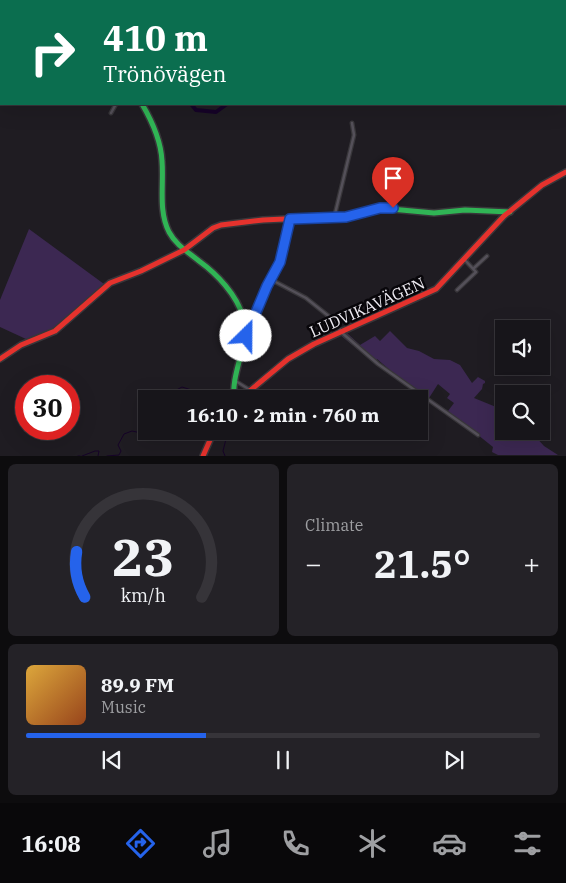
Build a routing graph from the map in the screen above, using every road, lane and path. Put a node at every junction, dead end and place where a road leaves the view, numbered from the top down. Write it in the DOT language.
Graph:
graph roads {
  1 [pos="115,105"];
  2 [pos="142,105"];
  3 [pos="111,113"];
  4 [pos="352,123"];
  5 [pos="566,172"];
  6 [pos="510,212"];
  7 [pos="334,218"];
  8 [pos="290,219"];
  9 [pos="184,250"];
  10 [pos="486,256"];
  11 [pos="464,259"];
  12 [pos="474,268"];
  13 [pos="270,279"];
  14 [pos="456,290"];
  15 [pos="341,332"];
  16 [pos="246,336"];
  17 [pos="0,359"];
  18 [pos="233,379"];
  19 [pos="232,390"];
  20 [pos="250,390"];
  21 [pos="478,435"];
  22 [pos="210,440"];
  23 [pos="203,456"];
  1 -- 3 [label="street"];
  2 -- 9 [label="street"];
  4 -- 7 [label="street"];
  5 -- 6 [label="street, LUDVIKAVÄGEN"];
  6 -- 7 [label="street"];
  6 -- 11 [label="street, LUDVIKAVÄGEN"];
  7 -- 8 [label="street"];
  8 -- 9 [label="street"];
  8 -- 13 [label="street"];
  9 -- 16 [label="street"];
  9 -- 17 [label="street"];
  10 -- 12 [label="street"];
  11 -- 12 [label="street"];
  11 -- 15 [label="street, LUDVIKAVÄGEN"];
  12 -- 14 [label="street"];
  13 -- 15 [label="street"];
  13 -- 16 [label="street"];
  15 -- 20 [label="street, LUDVIKAVÄGEN"];
  15 -- 21 [label="street"];
  16 -- 18 [label="street"];
  18 -- 19 [label="street"];
  18 -- 20 [label="street"];
  22 -- 23 [label="street"];
}
